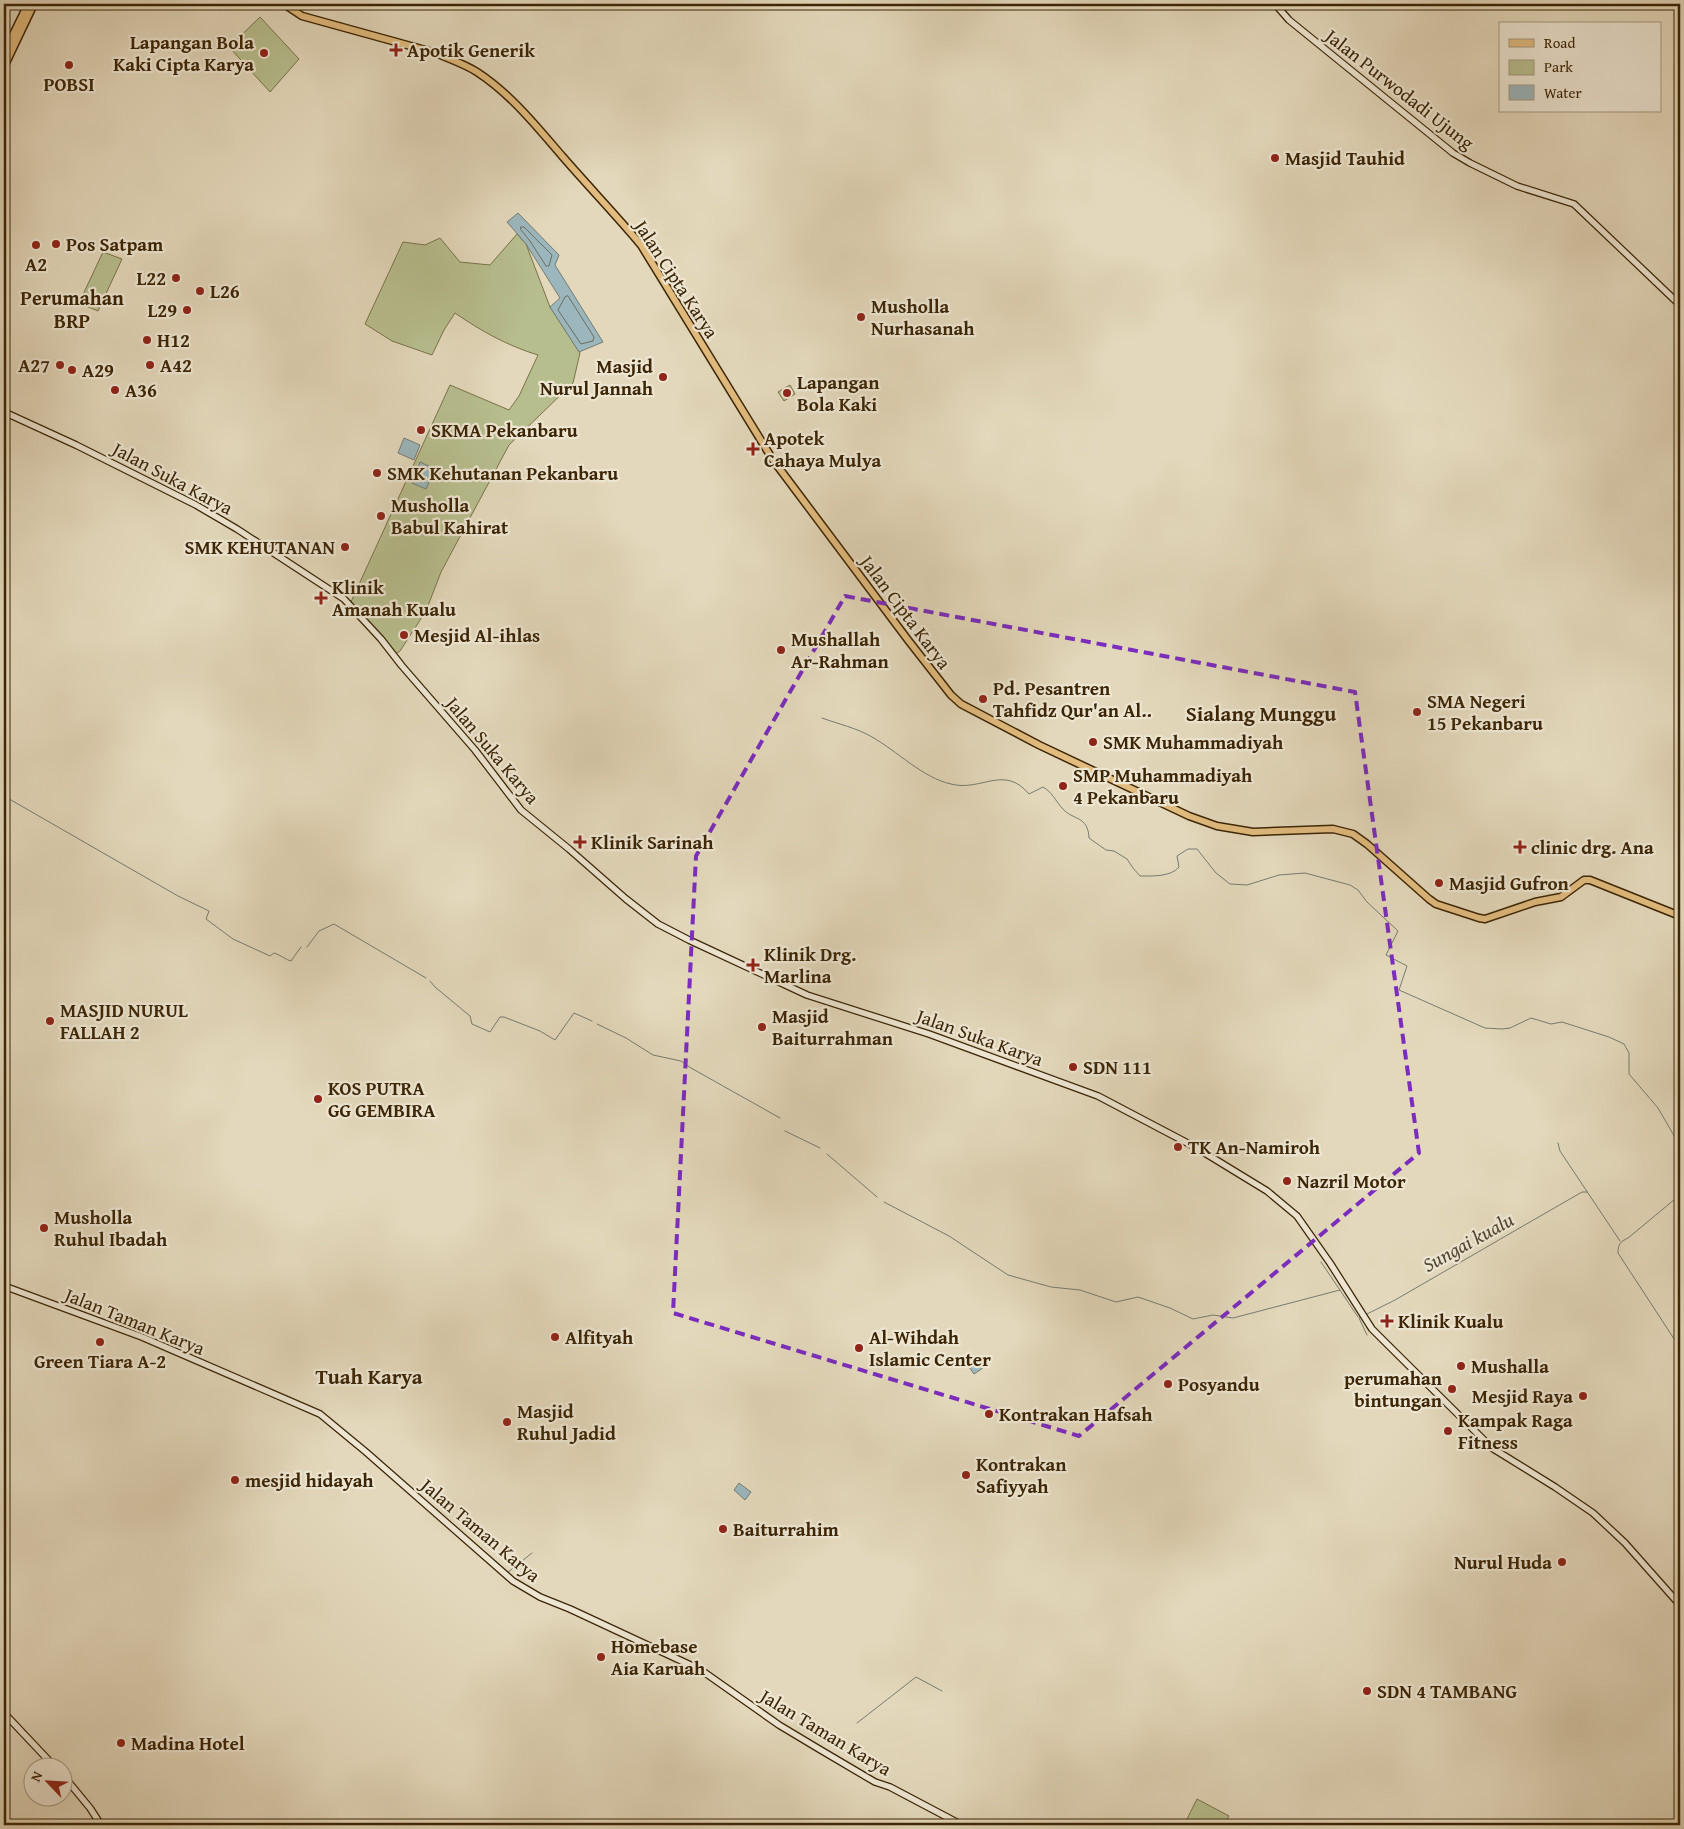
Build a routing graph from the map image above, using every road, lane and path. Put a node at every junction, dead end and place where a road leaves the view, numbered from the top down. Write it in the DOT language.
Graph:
graph roads {
  1 [pos="28,4"];
  2 [pos="34,4"];
  3 [pos="284,4"];
  4 [pos="1276,4"];
  5 [pos="4,53"];
  6 [pos="4,67"];
  7 [pos="1680,305"];
  8 [pos="4,412"];
  9 [pos="1680,916"];
  10 [pos="4,1286"];
  11 [pos="1680,1605"];
  12 [pos="4,1712"];
  13 [pos="45,1756"];
  14 [pos="72,1786"];
  15 [pos="101,1825"];
  16 [pos="962,1825"];
  1 -- 5 [label="main road"];
  2 -- 6 [label="main road"];
  3 -- 9 [label="main road, Jalan Cipta Karya"];
  4 -- 7 [label="main road, Jalan Purwodadi Ujung"];
  8 -- 11 [label="main road, Jalan Suka Karya"];
  10 -- 16 [label="main road, Jalan Taman Karya"];
  12 -- 13 [label="main road"];
  14 -- 15 [label="main road"];
}
